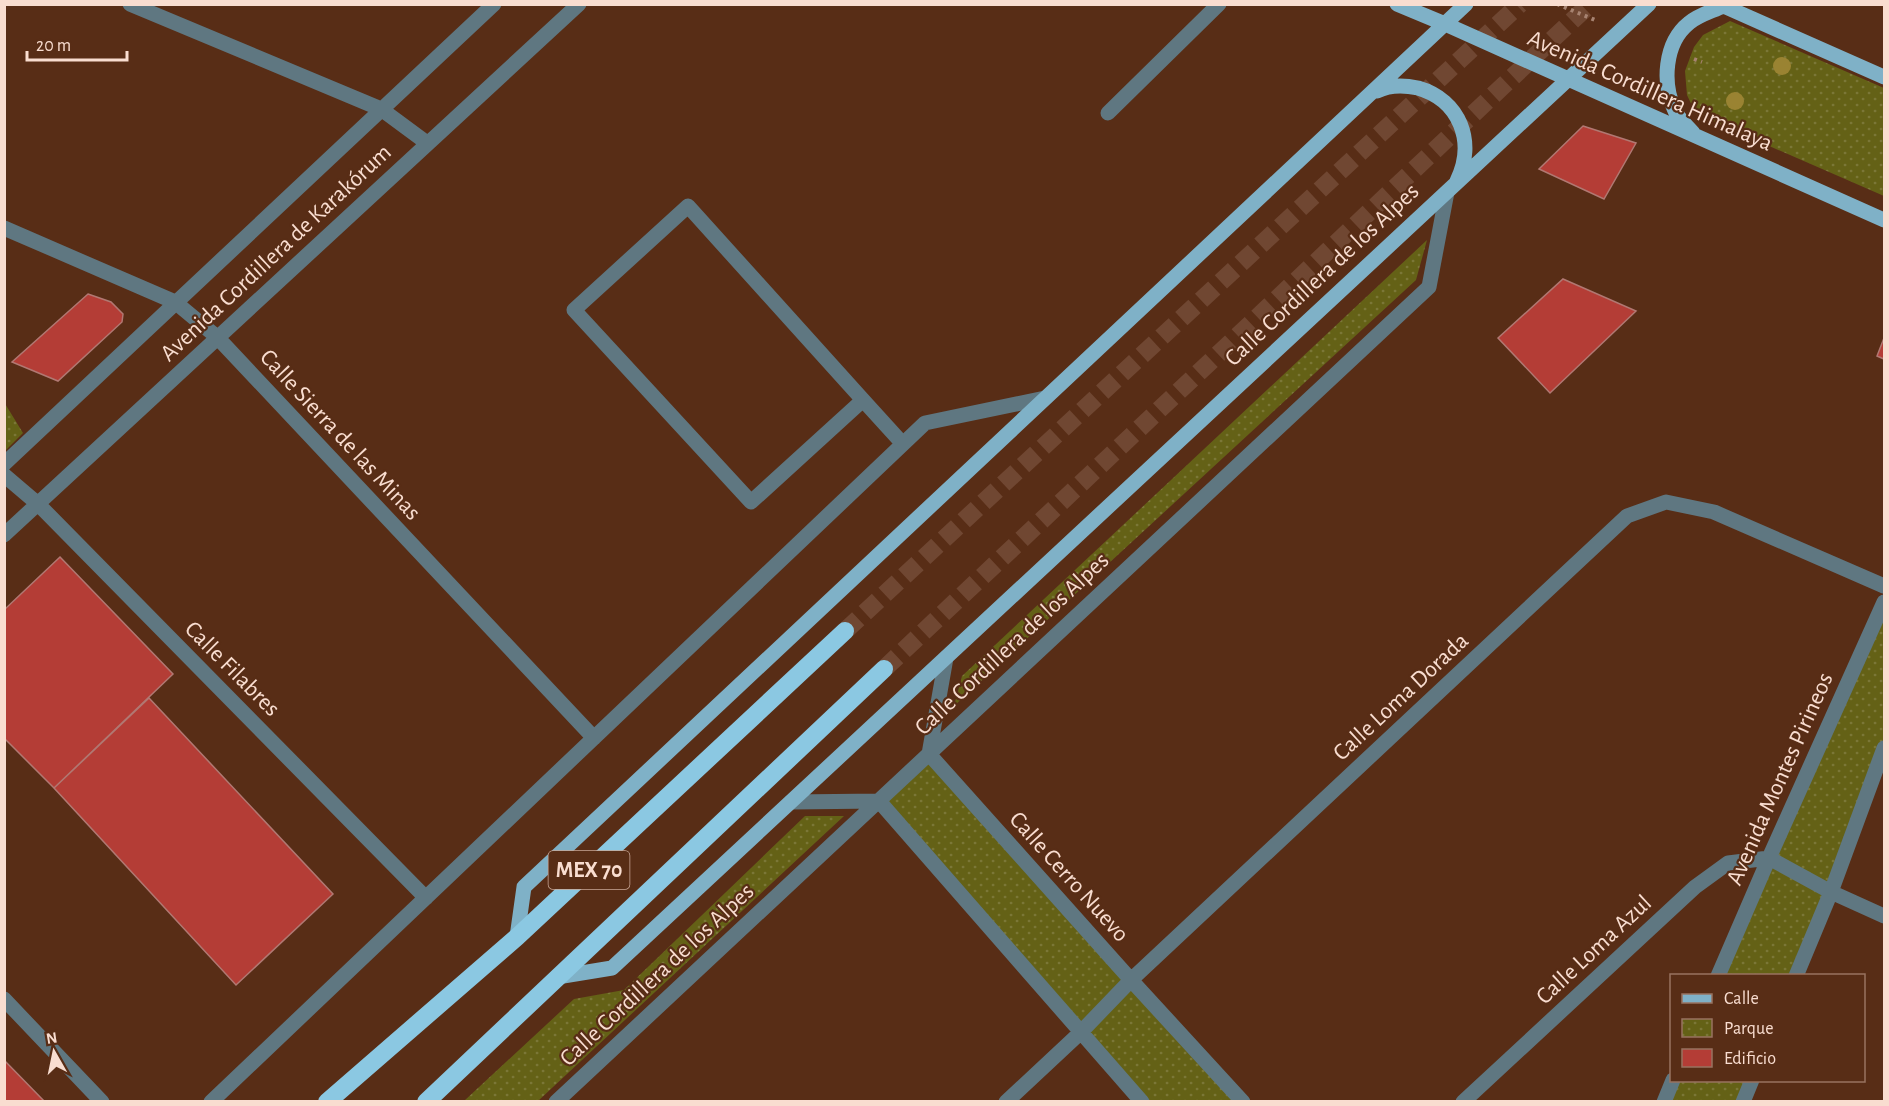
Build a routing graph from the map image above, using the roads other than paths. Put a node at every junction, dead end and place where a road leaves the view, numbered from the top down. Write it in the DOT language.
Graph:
graph roads {
  1 [pos="130,4"];
  2 [pos="494,4"];
  3 [pos="579,4"];
  4 [pos="1219,4"];
  5 [pos="1397,4"];
  6 [pos="1466,4"];
  7 [pos="1649,4"];
  8 [pos="1721,5"];
  9 [pos="1445,24"];
  10 [pos="1884,77"];
  11 [pos="1568,80"];
  12 [pos="1368,97"];
  13 [pos="381,110"];
  14 [pos="1108,113"];
  15 [pos="1696,137"];
  16 [pos="427,143"];
  17 [pos="1447,192"];
  18 [pos="1884,220"];
  19 [pos="4,228"];
  20 [pos="176,302"];
  21 [pos="217,337"];
  22 [pos="1045,398"];
  23 [pos="863,400"];
  24 [pos="903,444"];
  25 [pos="4,464"];
  26 [pos="4,474"];
  27 [pos="38,504"];
  28 [pos="4,535"];
  29 [pos="1884,586"];
  30 [pos="1884,602"];
  31 [pos="845,631"];
  32 [pos="946,658"];
  33 [pos="884,669"];
  34 [pos="594,738"];
  35 [pos="1884,748"];
  36 [pos="929,754"];
  37 [pos="879,801"];
  38 [pos="791,802"];
  39 [pos="1769,858"];
  40 [pos="1831,892"];
  41 [pos="426,898"];
  42 [pos="1884,916"];
  43 [pos="516,937"];
  44 [pos="1718,974"];
  45 [pos="1796,974"];
  46 [pos="557,977"];
  47 [pos="1131,980"];
  48 [pos="4,999"];
  49 [pos="1081,1032"];
  50 [pos="1672,1082"];
  51 [pos="1751,1082"];
  52 [pos="102,1101"];
  53 [pos="211,1101"];
  54 [pos="327,1101"];
  55 [pos="426,1101"];
  56 [pos="556,1101"];
  57 [pos="1006,1101"];
  58 [pos="1142,1101"];
  59 [pos="1243,1101"];
  60 [pos="1464,1101"];
  61 [pos="1664,1101"];
  62 [pos="1743,1101"];
  1 -- 13 [label="street"];
  2 -- 13 [label="street, Avenida Cordillera de Karakórum"];
  3 -- 16 [label="street, Avenida Cordillera de Karakórum"];
  4 -- 14 [label="street"];
  5 -- 9 [label="main road, Avenida Cordillera Himalaya"];
  6 -- 9 [label="main road"];
  7 -- 11 [label="main road, Calle Cordillera de los Alpes"];
  8 -- 10 [label="main road"];
  8 -- 15 [label="main road"];
  9 -- 11 [label="main road, Avenida Cordillera Himalaya"];
  9 -- 12 [label="main road"];
  11 -- 15 [label="main road, Avenida Cordillera Himalaya"];
  11 -- 17 [label="main road, Calle Cordillera de los Alpes"];
  12 -- 17 [label="main road"];
  12 -- 22 [label="main road"];
  13 -- 16 [label="street"];
  13 -- 20 [label="street, Avenida Cordillera de Karakórum"];
  15 -- 18 [label="main road, Avenida Cordillera Himalaya"];
  16 -- 21 [label="street, Avenida Cordillera de Karakórum"];
  17 -- 32 [label="main road, Calle Cordillera de los Alpes"];
  17 -- 36 [label="street, Calle Cordillera de los Alpes"];
  19 -- 20 [label="street, Calle Sierra de las Minas"];
  20 -- 21 [label="street, Calle Sierra de las Minas"];
  20 -- 25 [label="street, Avenida Cordillera de Karakórum"];
  21 -- 27 [label="street, Avenida Cordillera de Karakórum"];
  21 -- 34 [label="street, Calle Sierra de las Minas"];
  22 -- 24 [label="street"];
  22 -- 43 [label="main road"];
  23 -- 23 [label="street"];
  23 -- 24 [label="street"];
  24 -- 34 [label="street"];
  26 -- 27 [label="street, Calle Filabres"];
  27 -- 28 [label="street, Avenida Cordillera de Karakórum"];
  27 -- 41 [label="street, Calle Filabres"];
  29 -- 47 [label="street, Calle Loma Dorada"];
  30 -- 39 [label="street, Avenida Montes Pirineos"];
  31 -- 43 [label="highway, MEX 70"];
  32 -- 36 [label="street"];
  32 -- 38 [label="main road, Calle Cordillera de los Alpes"];
  33 -- 46 [label="highway, MEX 70"];
  34 -- 41 [label="street"];
  35 -- 40 [label="street"];
  36 -- 37 [label="street, Calle Cordillera de los Alpes"];
  36 -- 47 [label="street, Calle Cerro Nuevo"];
  37 -- 38 [label="street"];
  37 -- 49 [label="street"];
  37 -- 56 [label="street, Calle Cordillera de los Alpes"];
  38 -- 46 [label="main road, Calle Cordillera de los Alpes"];
  39 -- 40 [label="street"];
  39 -- 44 [label="street, Avenida Montes Pirineos"];
  39 -- 60 [label="street, Calle Loma Azul"];
  40 -- 42 [label="street"];
  40 -- 45 [label="street"];
  41 -- 53 [label="street"];
  43 -- 54 [label="highway, MEX 70"];
  46 -- 55 [label="highway, MEX 70"];
  47 -- 49 [label="street, Calle Loma Dorada"];
  47 -- 59 [label="street, Calle Cerro Nuevo"];
  48 -- 52 [label="street"];
  49 -- 57 [label="street, Calle Loma Dorada"];
  49 -- 58 [label="street"];
  50 -- 61 [label="street"];
  51 -- 62 [label="street"];
}
